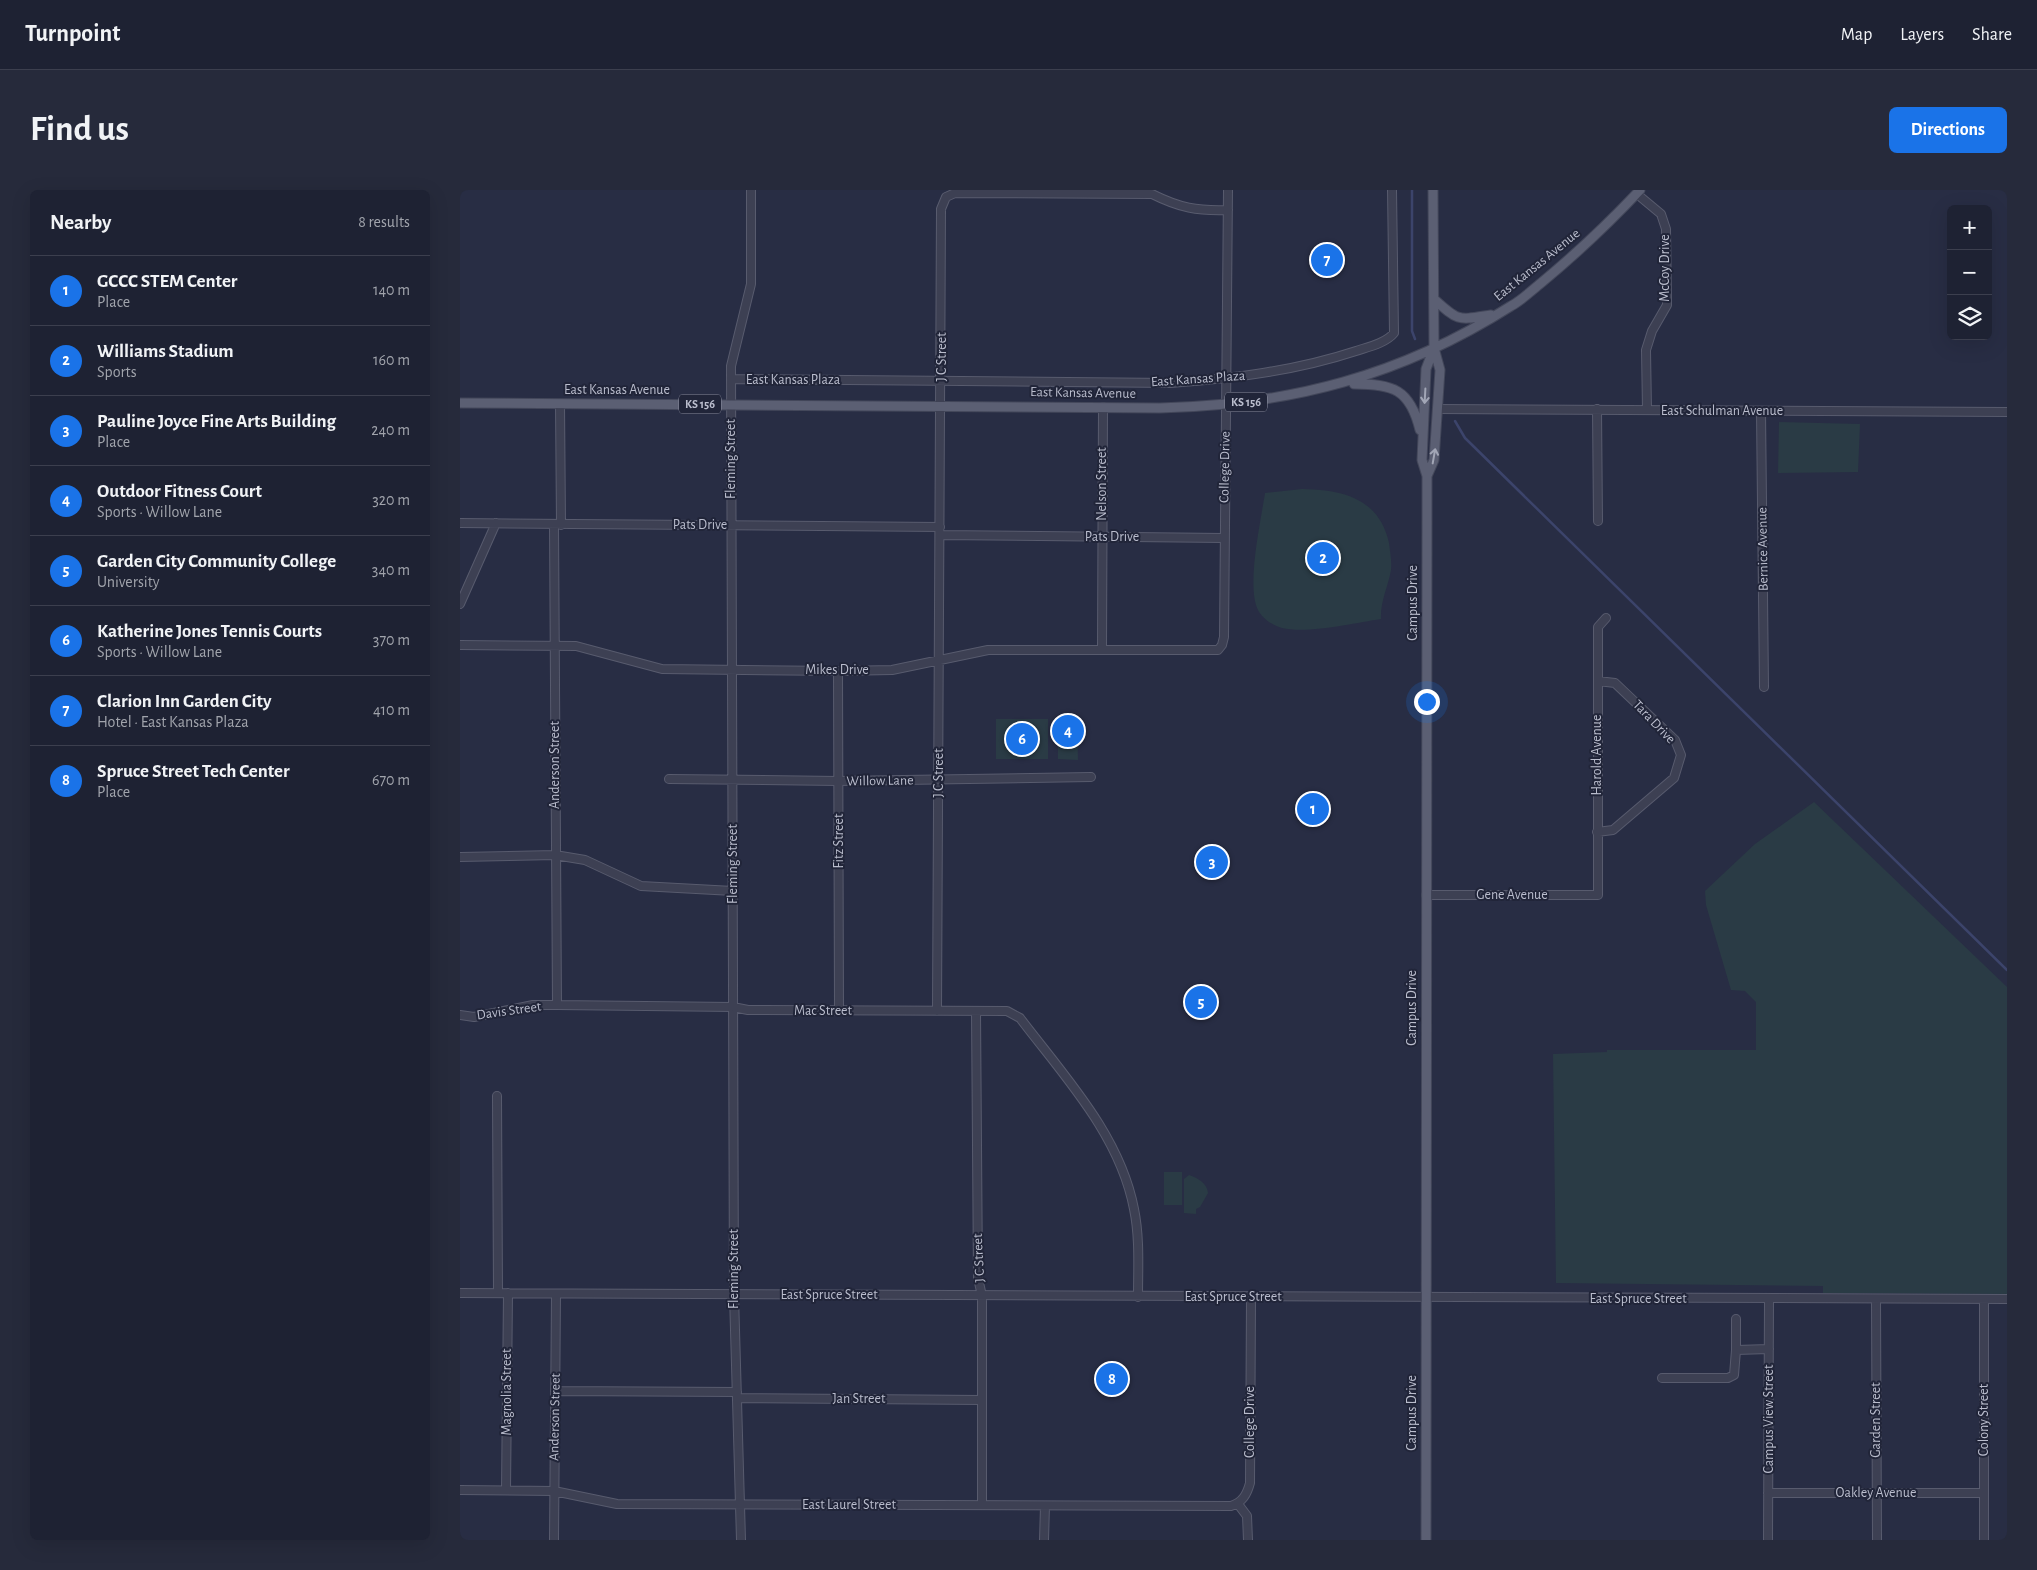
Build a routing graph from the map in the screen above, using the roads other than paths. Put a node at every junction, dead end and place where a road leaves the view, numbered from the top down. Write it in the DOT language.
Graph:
graph roads {
  1 [pos="751,190"];
  2 [pos="1228,190"];
  3 [pos="1392,190"];
  4 [pos="1433,190"];
  5 [pos="1097,192"];
  6 [pos="1639,192"];
  7 [pos="1228,210"];
  8 [pos="1434,299"];
  9 [pos="1497,314"];
  10 [pos="1434,348"];
  11 [pos="731,379"];
  12 [pos="1226,379"];
  13 [pos="942,380"];
  14 [pos="1341,384"];
  15 [pos="460,403"];
  16 [pos="560,404"];
  17 [pos="731,404"];
  18 [pos="941,405"];
  19 [pos="1226,405"];
  20 [pos="1103,407"];
  21 [pos="1437,409"];
  22 [pos="1598,409"];
  23 [pos="1647,410"];
  24 [pos="1761,411"];
  25 [pos="2007,412"];
  26 [pos="1422,441"];
  27 [pos="1427,476"];
  28 [pos="1598,521"];
  29 [pos="460,523"];
  30 [pos="496,523"];
  31 [pos="557,524"];
  32 [pos="732,525"];
  33 [pos="940,527"];
  34 [pos="940,536"];
  35 [pos="1102,537"];
  36 [pos="1224,538"];
  37 [pos="460,604"];
  38 [pos="1606,618"];
  39 [pos="460,645"];
  40 [pos="554,645"];
  41 [pos="1102,650"];
  42 [pos="1215,651"];
  43 [pos="939,661"];
  44 [pos="732,670"];
  45 [pos="838,671"];
  46 [pos="1598,681"];
  47 [pos="1764,687"];
  48 [pos="1092,777"];
  49 [pos="670,779"];
  50 [pos="939,780"];
  51 [pos="732,781"];
  52 [pos="838,781"];
  53 [pos="1597,832"];
  54 [pos="555,855"];
  55 [pos="460,857"];
  56 [pos="733,891"];
  57 [pos="1426,895"];
  58 [pos="1598,895"];
  59 [pos="557,1005"];
  60 [pos="733,1007"];
  61 [pos="839,1011"];
  62 [pos="937,1011"];
  63 [pos="976,1011"];
  64 [pos="460,1015"];
  65 [pos="497,1096"];
  66 [pos="460,1293"];
  67 [pos="498,1293"];
  68 [pos="508,1293"];
  69 [pos="556,1294"];
  70 [pos="734,1295"];
  71 [pos="982,1296"];
  72 [pos="1138,1297"];
  73 [pos="1251,1298"];
  74 [pos="1426,1298"];
  75 [pos="1769,1299"];
  76 [pos="1876,1299"];
  77 [pos="1984,1299"];
  78 [pos="2007,1299"];
  79 [pos="1736,1319"];
  80 [pos="1769,1349"];
  81 [pos="1736,1350"];
  82 [pos="1662,1378"];
  83 [pos="556,1392"];
  84 [pos="737,1395"];
  85 [pos="982,1400"];
  86 [pos="460,1490"];
  87 [pos="506,1490"];
  88 [pos="554,1491"];
  89 [pos="1768,1492"];
  90 [pos="1877,1493"];
  91 [pos="1984,1493"];
  92 [pos="1238,1504"];
  93 [pos="740,1505"];
  94 [pos="982,1505"];
  95 [pos="1045,1506"];
  96 [pos="554,1540"];
  97 [pos="741,1540"];
  98 [pos="1044,1540"];
  99 [pos="1248,1540"];
  100 [pos="1426,1540"];
  101 [pos="1768,1540"];
  102 [pos="1876,1540"];
  103 [pos="1984,1540"];
  1 -- 11 [label="street, Fleming Street"];
  2 -- 7 [label="street, College Drive"];
  3 -- 12 [label="street, East Kansas Plaza"];
  4 -- 8 [label="main road, Campus Drive"];
  5 -- 7 [label="street"];
  5 -- 13 [label="street, J C Street"];
  6 -- 9 [label="main road, East Kansas Avenue / KS 156"];
  6 -- 23 [label="street, McCoy Drive"];
  7 -- 12 [label="street, College Drive"];
  8 -- 9 [label="main road"];
  8 -- 10 [label="main road, Campus Drive"];
  9 -- 10 [label="main road, East Kansas Avenue / KS 156"];
  10 -- 14 [label="main road, East Kansas Avenue / KS 156"];
  10 -- 21 [label="main road, Campus Drive"];
  10 -- 26 [label="main road, Campus Drive, one-way"];
  11 -- 13 [label="street, East Kansas Plaza"];
  11 -- 17 [label="street, Fleming Street"];
  12 -- 13 [label="street, East Kansas Plaza"];
  12 -- 19 [label="street, College Drive"];
  13 -- 18 [label="street, J C Street"];
  14 -- 19 [label="main road, East Kansas Avenue / KS 156"];
  14 -- 26 [label="main road"];
  15 -- 16 [label="main road, East Kansas Avenue / KS 156"];
  16 -- 17 [label="main road, East Kansas Avenue / KS 156"];
  16 -- 31 [label="street, Anderson Street"];
  17 -- 18 [label="main road, East Kansas Avenue / KS 156"];
  17 -- 32 [label="street, Fleming Street"];
  18 -- 20 [label="main road, East Kansas Avenue / KS 156"];
  18 -- 33 [label="street, J C Street"];
  19 -- 20 [label="main road, East Kansas Avenue / KS 156"];
  19 -- 36 [label="street, College Drive"];
  20 -- 35 [label="street, Nelson Street"];
  21 -- 22 [label="street, East Schulman Avenue"];
  27 -- 21 [label="main road, Campus Drive, one-way"];
  22 -- 23 [label="street, East Schulman Avenue"];
  22 -- 28 [label="street"];
  23 -- 24 [label="street, East Schulman Avenue"];
  24 -- 25 [label="street, East Schulman Avenue"];
  24 -- 47 [label="street, Bernice Avenue"];
  26 -- 27 [label="main road, Campus Drive"];
  27 -- 57 [label="main road, Campus Drive"];
  29 -- 30 [label="street, Pats Drive"];
  30 -- 31 [label="street, Pats Drive"];
  30 -- 37 [label="street"];
  31 -- 32 [label="street, Pats Drive"];
  31 -- 40 [label="street, Anderson Street"];
  32 -- 33 [label="street, Pats Drive"];
  32 -- 44 [label="street, Fleming Street"];
  33 -- 34 [label="street, J C Street"];
  34 -- 35 [label="street, Pats Drive"];
  34 -- 43 [label="street, J C Street"];
  35 -- 36 [label="street, Pats Drive"];
  35 -- 41 [label="street, Nelson Street"];
  36 -- 42 [label="street, College Drive"];
  38 -- 46 [label="street, Harold Avenue"];
  39 -- 40 [label="street, Mikes Drive"];
  40 -- 44 [label="street, Mikes Drive"];
  40 -- 54 [label="street, Anderson Street"];
  41 -- 42 [label="street, Mikes Drive"];
  41 -- 43 [label="street, Mikes Drive"];
  43 -- 45 [label="street, Mikes Drive"];
  43 -- 50 [label="street, J C Street"];
  44 -- 45 [label="street, Mikes Drive"];
  44 -- 51 [label="street, Fleming Street"];
  45 -- 52 [label="street, Fitz Street"];
  46 -- 53 [label="street, Harold Avenue"];
  46 -- 53 [label="street, Tara Drive"];
  48 -- 50 [label="street, Willow Lane"];
  49 -- 51 [label="street, Willow Lane"];
  50 -- 52 [label="street, Willow Lane"];
  50 -- 62 [label="street, J C Street"];
  51 -- 52 [label="street, Willow Lane"];
  51 -- 56 [label="street, Fleming Street"];
  52 -- 61 [label="street, Fitz Street"];
  53 -- 58 [label="street, Harold Avenue"];
  54 -- 55 [label="street"];
  54 -- 56 [label="street"];
  54 -- 59 [label="street, Anderson Street"];
  56 -- 60 [label="street, Fleming Street"];
  57 -- 58 [label="street, Gene Avenue"];
  57 -- 74 [label="main road, Campus Drive"];
  59 -- 60 [label="street, Mac Street"];
  59 -- 64 [label="street, Davis Street"];
  60 -- 61 [label="street, Mac Street"];
  60 -- 70 [label="street, Fleming Street"];
  61 -- 62 [label="street, Mac Street"];
  62 -- 63 [label="street, Mac Street"];
  63 -- 71 [label="street, J C Street"];
  63 -- 72 [label="street, Mac Street"];
  65 -- 67 [label="street"];
  66 -- 67 [label="street, East Spruce Street"];
  67 -- 68 [label="street, East Spruce Street"];
  68 -- 69 [label="street, East Spruce Street"];
  68 -- 87 [label="street, Magnolia Street"];
  69 -- 70 [label="street, East Spruce Street"];
  69 -- 83 [label="street, Anderson Street"];
  70 -- 71 [label="street, East Spruce Street"];
  70 -- 84 [label="street, Fleming Street"];
  71 -- 72 [label="street, East Spruce Street"];
  71 -- 85 [label="street, J C Street"];
  72 -- 73 [label="street, East Spruce Street"];
  73 -- 74 [label="street, East Spruce Street"];
  73 -- 92 [label="street, College Drive"];
  74 -- 75 [label="street, East Spruce Street"];
  74 -- 100 [label="main road, Campus Drive"];
  75 -- 76 [label="street, East Spruce Street"];
  75 -- 80 [label="street, Campus View Street"];
  76 -- 77 [label="street, East Spruce Street"];
  76 -- 90 [label="street, Garden Street"];
  77 -- 78 [label="street, East Spruce Street"];
  77 -- 91 [label="street, Colony Street"];
  79 -- 81 [label="street"];
  80 -- 81 [label="street"];
  80 -- 89 [label="street, Campus View Street"];
  81 -- 82 [label="street"];
  83 -- 84 [label="street, Jan Street"];
  83 -- 88 [label="street, Anderson Street"];
  84 -- 85 [label="street, Jan Street"];
  84 -- 93 [label="street, Fleming Street"];
  85 -- 94 [label="street, J C Street"];
  86 -- 87 [label="street, East Laurel Street"];
  87 -- 88 [label="street, East Laurel Street"];
  88 -- 93 [label="street, East Laurel Street"];
  88 -- 96 [label="street, Anderson Street"];
  89 -- 90 [label="street, Oakley Avenue"];
  89 -- 101 [label="street, Campus View Street"];
  90 -- 91 [label="street, Oakley Avenue"];
  90 -- 102 [label="street, Garden Street"];
  91 -- 103 [label="street, Colony Street"];
  92 -- 95 [label="street, East Laurel Street"];
  92 -- 99 [label="street"];
  93 -- 94 [label="street, East Laurel Street"];
  93 -- 97 [label="street, Fleming Street"];
  94 -- 95 [label="street, East Laurel Street"];
  95 -- 98 [label="street"];
}
